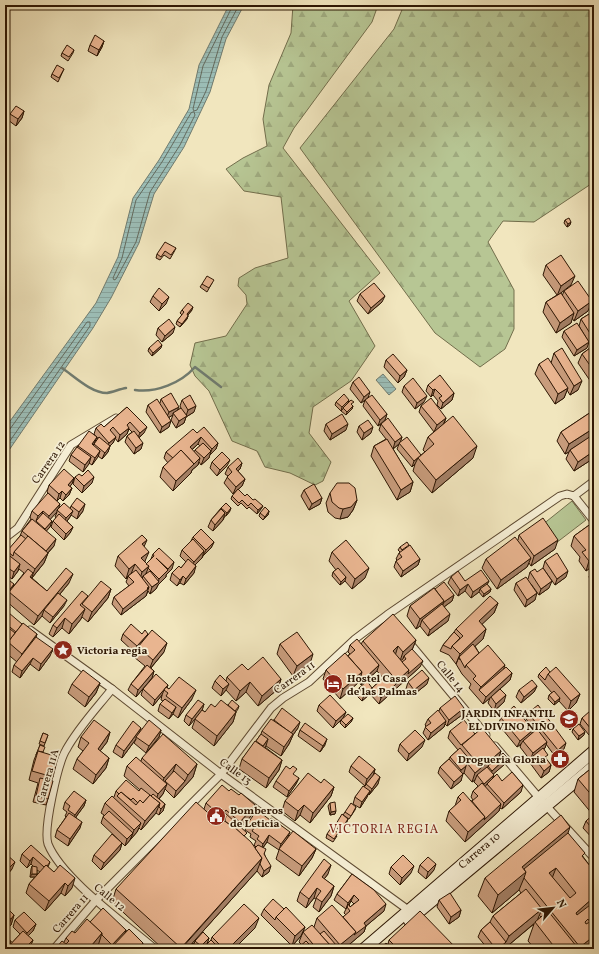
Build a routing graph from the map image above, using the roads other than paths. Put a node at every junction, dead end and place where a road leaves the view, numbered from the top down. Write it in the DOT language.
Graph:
graph roads {
  1 [pos="124,413"];
  2 [pos="594,481"];
  3 [pos="574,496"];
  4 [pos="594,521"];
  5 [pos="5,538"];
  6 [pos="387,615"];
  7 [pos="392,621"];
  8 [pos="25,627"];
  9 [pos="402,634"];
  10 [pos="112,689"];
  11 [pos="594,751"];
  12 [pos="594,766"];
  13 [pos="221,774"];
  14 [pos="544,803"];
  15 [pos="56,857"];
  16 [pos="594,858"];
  17 [pos="97,900"];
  18 [pos="414,915"];
  19 [pos="54,949"];
  20 [pos="155,949"];
  21 [pos="364,949"];
  22 [pos="375,949"];
  1 -- 5 [label="street, Carrera 12"];
  2 -- 3 [label="street, Carrera 11"];
  3 -- 4 [label="street"];
  3 -- 6 [label="street, Carrera 11"];
  6 -- 7 [label="street"];
  6 -- 13 [label="street, Carrera 11"];
  8 -- 10 [label="street, Calle 13"];
  9 -- 14 [label="street, Calle 14"];
  10 -- 13 [label="street, Calle 13"];
  10 -- 15 [label="street, Carrera 11A"];
  11 -- 14 [label="main road, Carrera 10"];
  12 -- 14 [label="main road, Carrera 10"];
  13 -- 17 [label="street, Carrera 11"];
  13 -- 18 [label="street, Calle 13"];
  14 -- 16 [label="street, Calle 14"];
  14 -- 18 [label="main road, Carrera 10"];
  15 -- 17 [label="street, Calle 12"];
  17 -- 19 [label="street, Carrera 11"];
  17 -- 20 [label="street, Calle 12"];
  18 -- 21 [label="main road, Carrera 10"];
  18 -- 22 [label="main road, Carrera 10"];
}
